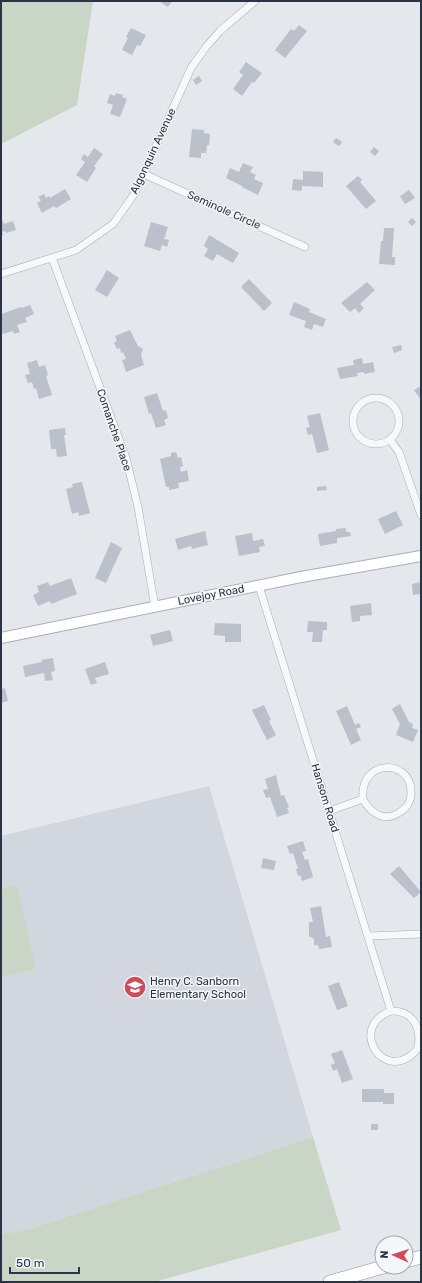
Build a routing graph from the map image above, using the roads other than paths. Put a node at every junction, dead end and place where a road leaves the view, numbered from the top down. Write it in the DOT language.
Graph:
graph roads {
  1 [pos="255,1"];
  2 [pos="144,174"];
  3 [pos="305,247"];
  4 [pos="52,258"];
  5 [pos="1,274"];
  6 [pos="390,440"];
  7 [pos="421,515"];
  8 [pos="421,556"];
  9 [pos="259,586"];
  10 [pos="156,607"];
  11 [pos="1,638"];
  12 [pos="363,798"];
  13 [pos="329,812"];
  14 [pos="421,934"];
  15 [pos="368,936"];
  16 [pos="391,1011"];
  17 [pos="374,1270"];
  18 [pos="330,1282"];
  1 -- 2 [label="street, Algonquin Avenue"];
  2 -- 3 [label="street, Seminole Circle"];
  2 -- 4 [label="street, Algonquin Avenue"];
  4 -- 5 [label="street, Algonquin Avenue"];
  4 -- 10 [label="street, Comanche Place"];
  6 -- 6 [label="street"];
  6 -- 7 [label="street"];
  8 -- 9 [label="main road, Lovejoy Road"];
  9 -- 10 [label="main road, Lovejoy Road"];
  9 -- 13 [label="street, Hansom Road"];
  10 -- 11 [label="main road, Lovejoy Road"];
  12 -- 12 [label="street"];
  12 -- 13 [label="street"];
  13 -- 15 [label="street, Hansom Road"];
  14 -- 15 [label="street"];
  15 -- 16 [label="street, Hansom Road"];
  16 -- 16 [label="street"];
  17 -- 18 [label="highway"];
}
